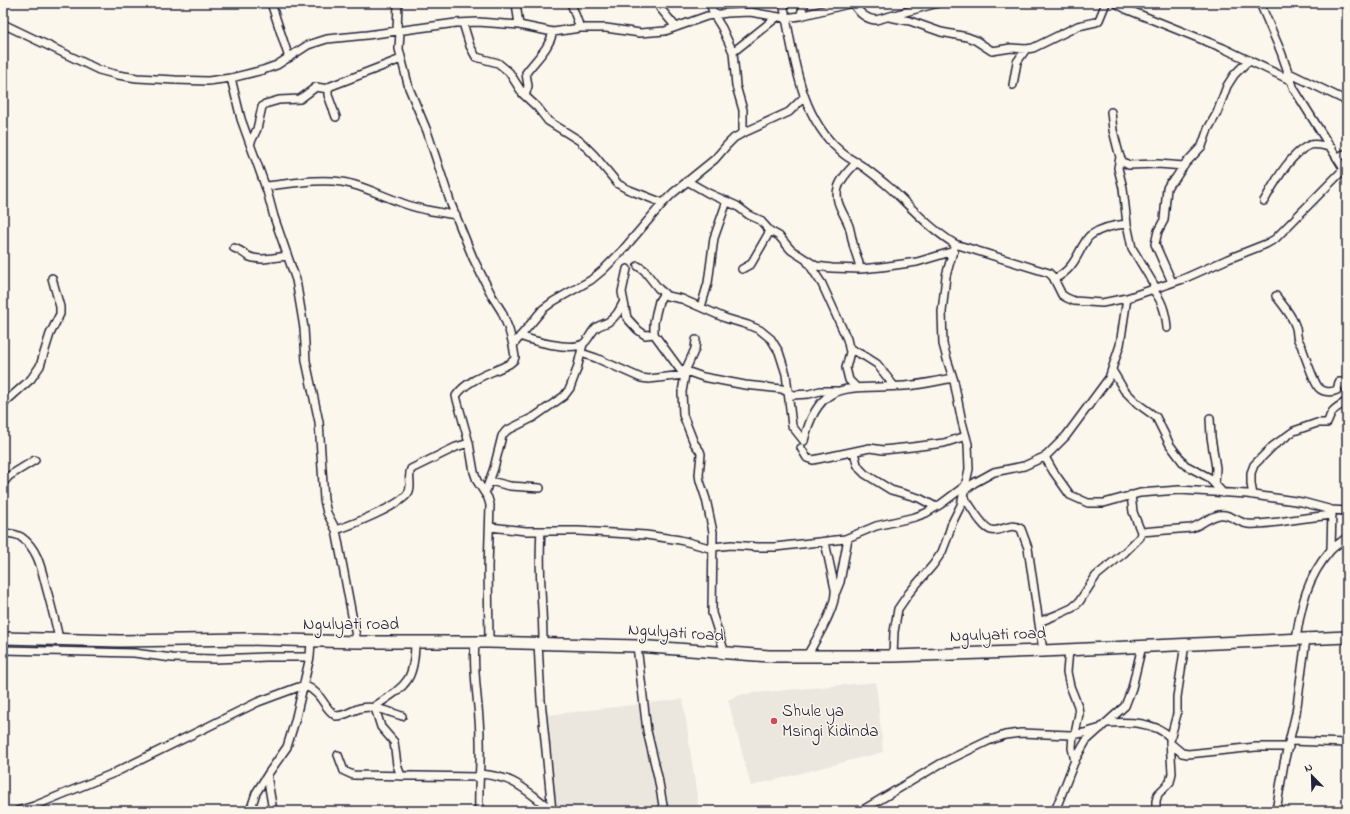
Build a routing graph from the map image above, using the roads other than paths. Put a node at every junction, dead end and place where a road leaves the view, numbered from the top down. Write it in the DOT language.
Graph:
graph roads {
  1 [pos="271,3"];
  2 [pos="398,3"];
  3 [pos="516,3"];
  4 [pos="571,3"];
  5 [pos="659,3"];
  6 [pos="710,3"];
  7 [pos="783,3"];
  8 [pos="805,3"];
  9 [pos="853,3"];
  10 [pos="938,3"];
  11 [pos="1106,3"];
  12 [pos="1116,3"];
  13 [pos="1260,3"];
  14 [pos="714,15"];
  15 [pos="800,16"];
  16 [pos="777,17"];
  17 [pos="889,17"];
  18 [pos="786,18"];
  19 [pos="463,23"];
  20 [pos="3,24"];
  21 [pos="519,25"];
  22 [pos="676,27"];
  23 [pos="580,28"];
  24 [pos="398,31"];
  25 [pos="553,32"];
  26 [pos="1026,49"];
  27 [pos="733,52"];
  28 [pos="289,58"];
  29 [pos="401,59"];
  30 [pos="1249,60"];
  31 [pos="1288,72"];
  32 [pos="231,78"];
  33 [pos="1290,80"];
  34 [pos="1013,85"];
  35 [pos="328,89"];
  36 [pos="525,96"];
  37 [pos="804,97"];
  38 [pos="1347,101"];
  39 [pos="1111,112"];
  40 [pos="336,117"];
  41 [pos="743,133"];
  42 [pos="250,144"];
  43 [pos="1332,148"];
  44 [pos="1347,153"];
  45 [pos="1120,157"];
  46 [pos="1337,157"];
  47 [pos="857,162"];
  48 [pos="1184,166"];
  49 [pos="1345,171"];
  50 [pos="688,181"];
  51 [pos="265,186"];
  52 [pos="1264,200"];
  53 [pos="727,201"];
  54 [pos="663,202"];
  55 [pos="456,215"];
  56 [pos="1127,224"];
  57 [pos="770,231"];
  58 [pos="234,248"];
  59 [pos="954,248"];
  60 [pos="287,256"];
  61 [pos="807,261"];
  62 [pos="638,266"];
  63 [pos="742,268"];
  64 [pos="627,269"];
  65 [pos="860,269"];
  66 [pos="52,278"];
  67 [pos="1054,278"];
  68 [pos="1172,282"];
  69 [pos="1154,288"];
  70 [pos="664,293"];
  71 [pos="1276,296"];
  72 [pos="1127,298"];
  73 [pos="623,303"];
  74 [pos="701,307"];
  75 [pos="1166,328"];
  76 [pos="654,334"];
  77 [pos="520,336"];
  78 [pos="696,340"];
  79 [pos="583,344"];
  80 [pos="514,345"];
  81 [pos="849,348"];
  82 [pos="581,353"];
  83 [pos="1112,370"];
  84 [pos="685,373"];
  85 [pos="953,378"];
  86 [pos="894,386"];
  87 [pos="856,387"];
  88 [pos="837,391"];
  89 [pos="788,392"];
  90 [pos="1347,392"];
  91 [pos="1347,401"];
  92 [pos="3,404"];
  93 [pos="1210,418"];
  94 [pos="966,436"];
  95 [pos="469,443"];
  96 [pos="801,448"];
  97 [pos="854,452"];
  98 [pos="1045,457"];
  99 [pos="35,460"];
  100 [pos="490,480"];
  101 [pos="3,483"];
  102 [pos="1215,484"];
  103 [pos="540,488"];
  104 [pos="964,491"];
  105 [pos="485,492"];
  106 [pos="1223,493"];
  107 [pos="1131,495"];
  108 [pos="1253,495"];
  109 [pos="936,507"];
  110 [pos="1347,511"];
  111 [pos="1332,512"];
  112 [pos="490,527"];
  113 [pos="3,529"];
  114 [pos="336,530"];
  115 [pos="540,531"];
  116 [pos="1141,532"];
  117 [pos="1347,537"];
  118 [pos="848,538"];
  119 [pos="825,542"];
  120 [pos="713,548"];
  121 [pos="1331,549"];
  122 [pos="836,592"];
  123 [pos="1040,622"];
  124 [pos="1347,637"];
  125 [pos="3,638"];
  126 [pos="59,639"];
  127 [pos="1301,639"];
  128 [pos="311,641"];
  129 [pos="415,641"];
  130 [pos="474,641"];
  131 [pos="357,642"];
  132 [pos="489,642"];
  133 [pos="541,643"];
  134 [pos="1185,644"];
  135 [pos="637,646"];
  136 [pos="1142,646"];
  137 [pos="3,650"];
  138 [pos="1069,650"];
  139 [pos="1043,651"];
  140 [pos="725,653"];
  141 [pos="807,656"];
  142 [pos="892,656"];
  143 [pos="310,657"];
  144 [pos="304,685"];
  145 [pos="374,708"];
  146 [pos="402,716"];
  147 [pos="1104,726"];
  148 [pos="1074,734"];
  149 [pos="1171,740"];
  150 [pos="1347,743"];
  151 [pos="1289,744"];
  152 [pos="338,755"];
  153 [pos="1075,761"];
  154 [pos="268,774"];
  155 [pos="401,776"];
  156 [pos="479,776"];
  157 [pos="17,811"];
  158 [pos="250,811"];
  159 [pos="272,811"];
  160 [pos="479,811"];
  161 [pos="552,811"];
  162 [pos="664,811"];
  163 [pos="861,811"];
  164 [pos="1055,811"];
  165 [pos="1156,811"];
  166 [pos="1276,811"];
  1 -- 28 [label="street"];
  2 -- 24 [label="street"];
  3 -- 21 [label="street"];
  4 -- 23 [label="street"];
  5 -- 22 [label="street"];
  6 -- 14 [label="street"];
  7 -- 18 [label="street"];
  8 -- 15 [label="street"];
  9 -- 15 [label="street"];
  9 -- 17 [label="street"];
  10 -- 17 [label="street"];
  11 -- 26 [label="street"];
  12 -- 30 [label="street"];
  13 -- 31 [label="street"];
  14 -- 16 [label="street"];
  14 -- 22 [label="street"];
  14 -- 27 [label="street"];
  15 -- 18 [label="street"];
  16 -- 18 [label="street"];
  16 -- 27 [label="street"];
  17 -- 26 [label="street"];
  18 -- 37 [label="street"];
  19 -- 21 [label="street"];
  19 -- 24 [label="street"];
  19 -- 36 [label="street"];
  20 -- 32 [label="street"];
  21 -- 25 [label="street"];
  22 -- 23 [label="street"];
  23 -- 25 [label="street"];
  24 -- 28 [label="street"];
  24 -- 29 [label="street"];
  25 -- 36 [label="street"];
  26 -- 34 [label="street"];
  27 -- 41 [label="street"];
  28 -- 32 [label="street"];
  29 -- 35 [label="street"];
  29 -- 55 [label="street"];
  30 -- 33 [label="street"];
  30 -- 48 [label="street"];
  31 -- 33 [label="street"];
  31 -- 38 [label="street"];
  32 -- 42 [label="street"];
  33 -- 43 [label="street"];
  35 -- 40 [label="street"];
  35 -- 42 [label="street"];
  36 -- 54 [label="street"];
  37 -- 41 [label="street"];
  37 -- 47 [label="street"];
  39 -- 45 [label="street"];
  41 -- 50 [label="street"];
  42 -- 51 [label="street"];
  43 -- 46 [label="street"];
  43 -- 52 [label="street"];
  44 -- 46 [label="street"];
  45 -- 48 [label="street"];
  45 -- 56 [label="street"];
  46 -- 49 [label="street"];
  47 -- 59 [label="street"];
  47 -- 65 [label="street"];
  48 -- 68 [label="street"];
  49 -- 68 [label="street"];
  50 -- 53 [label="street"];
  50 -- 54 [label="street"];
  51 -- 55 [label="street"];
  51 -- 60 [label="street"];
  53 -- 57 [label="street"];
  53 -- 74 [label="street"];
  54 -- 77 [label="street"];
  55 -- 80 [label="street"];
  56 -- 67 [label="street"];
  56 -- 69 [label="street"];
  57 -- 61 [label="street"];
  57 -- 63 [label="street"];
  58 -- 60 [label="street"];
  59 -- 65 [label="street"];
  59 -- 67 [label="street"];
  59 -- 85 [label="street"];
  60 -- 114 [label="street"];
  61 -- 65 [label="street"];
  61 -- 81 [label="street"];
  62 -- 70 [label="street"];
  64 -- 73 [label="street"];
  66 -- 92 [label="street"];
  67 -- 72 [label="street"];
  68 -- 69 [label="street"];
  69 -- 72 [label="street"];
  69 -- 75 [label="street"];
  70 -- 74 [label="street"];
  70 -- 76 [label="street"];
  71 -- 90 [label="street"];
  72 -- 83 [label="street"];
  73 -- 76 [label="street"];
  73 -- 79 [label="street"];
  74 -- 89 [label="street"];
  76 -- 84 [label="street"];
  77 -- 79 [label="street"];
  77 -- 80 [label="street"];
  78 -- 84 [label="street"];
  79 -- 82 [label="street"];
  80 -- 95 [label="street"];
  81 -- 86 [label="street"];
  81 -- 87 [label="street"];
  82 -- 84 [label="street"];
  82 -- 100 [label="street"];
  83 -- 98 [label="street"];
  83 -- 102 [label="street"];
  84 -- 89 [label="street"];
  84 -- 120 [label="street"];
  85 -- 86 [label="street"];
  85 -- 94 [label="street"];
  86 -- 87 [label="street"];
  87 -- 88 [label="street"];
  88 -- 89 [label="street"];
  88 -- 89 [label="street"];
  91 -- 108 [label="street"];
  93 -- 102 [label="street"];
  94 -- 97 [label="street"];
  94 -- 104 [label="street"];
  95 -- 105 [label="street"];
  95 -- 114 [label="street"];
  96 -- 97 [label="street"];
  97 -- 109 [label="street"];
  98 -- 104 [label="street"];
  98 -- 107 [label="street"];
  99 -- 101 [label="street"];
  100 -- 103 [label="street"];
  100 -- 105 [label="street"];
  102 -- 106 [label="street"];
  104 -- 109 [label="street"];
  104 -- 123 [label="street"];
  104 -- 142 [label="street"];
  105 -- 112 [label="street"];
  106 -- 107 [label="street"];
  106 -- 108 [label="street"];
  107 -- 116 [label="street"];
  108 -- 111 [label="street"];
  109 -- 118 [label="street"];
  110 -- 111 [label="street"];
  111 -- 116 [label="street"];
  111 -- 121 [label="street"];
  112 -- 115 [label="street"];
  112 -- 132 [label="street"];
  113 -- 126 [label="street"];
  114 -- 131 [label="street"];
  115 -- 120 [label="street"];
  115 -- 133 [label="street"];
  116 -- 123 [label="street"];
  117 -- 121 [label="street"];
  118 -- 119 [label="street"];
  118 -- 122 [label="street"];
  119 -- 120 [label="street"];
  119 -- 122 [label="street"];
  120 -- 140 [label="street"];
  121 -- 127 [label="street"];
  122 -- 141 [label="street"];
  123 -- 139 [label="street"];
  124 -- 127 [label="main road, Ngulyati road"];
  125 -- 126 [label="main road, Ngulyati road"];
  126 -- 128 [label="main road, Ngulyati road"];
  127 -- 134 [label="main road, Ngulyati road"];
  127 -- 151 [label="street"];
  128 -- 131 [label="main road, Ngulyati road"];
  128 -- 143 [label="street"];
  129 -- 130 [label="main road, Ngulyati road"];
  129 -- 131 [label="main road, Ngulyati road"];
  129 -- 145 [label="street"];
  130 -- 132 [label="main road, Ngulyati road"];
  130 -- 156 [label="street"];
  132 -- 133 [label="main road, Ngulyati road"];
  133 -- 135 [label="main road, Ngulyati road"];
  133 -- 161 [label="street"];
  134 -- 136 [label="main road, Ngulyati road"];
  134 -- 149 [label="street"];
  135 -- 140 [label="main road, Ngulyati road"];
  135 -- 162 [label="street"];
  136 -- 138 [label="main road, Ngulyati road"];
  136 -- 147 [label="street"];
  137 -- 143 [label="street"];
  138 -- 139 [label="main road, Ngulyati road"];
  138 -- 148 [label="street"];
  139 -- 142 [label="main road, Ngulyati road"];
  140 -- 141 [label="main road, Ngulyati road"];
  141 -- 142 [label="main road, Ngulyati road"];
  143 -- 144 [label="street"];
  144 -- 145 [label="street"];
  144 -- 154 [label="street"];
  144 -- 157 [label="street"];
  145 -- 146 [label="street"];
  145 -- 155 [label="street"];
  147 -- 148 [label="street"];
  147 -- 149 [label="street"];
  147 -- 153 [label="street"];
  148 -- 153 [label="street"];
  148 -- 163 [label="street"];
  149 -- 151 [label="street"];
  149 -- 165 [label="street"];
  150 -- 151 [label="street"];
  151 -- 166 [label="street"];
  152 -- 155 [label="street"];
  153 -- 164 [label="street"];
  154 -- 158 [label="street"];
  154 -- 159 [label="street"];
  155 -- 156 [label="street"];
  156 -- 160 [label="street"];
  156 -- 161 [label="street"];
}
